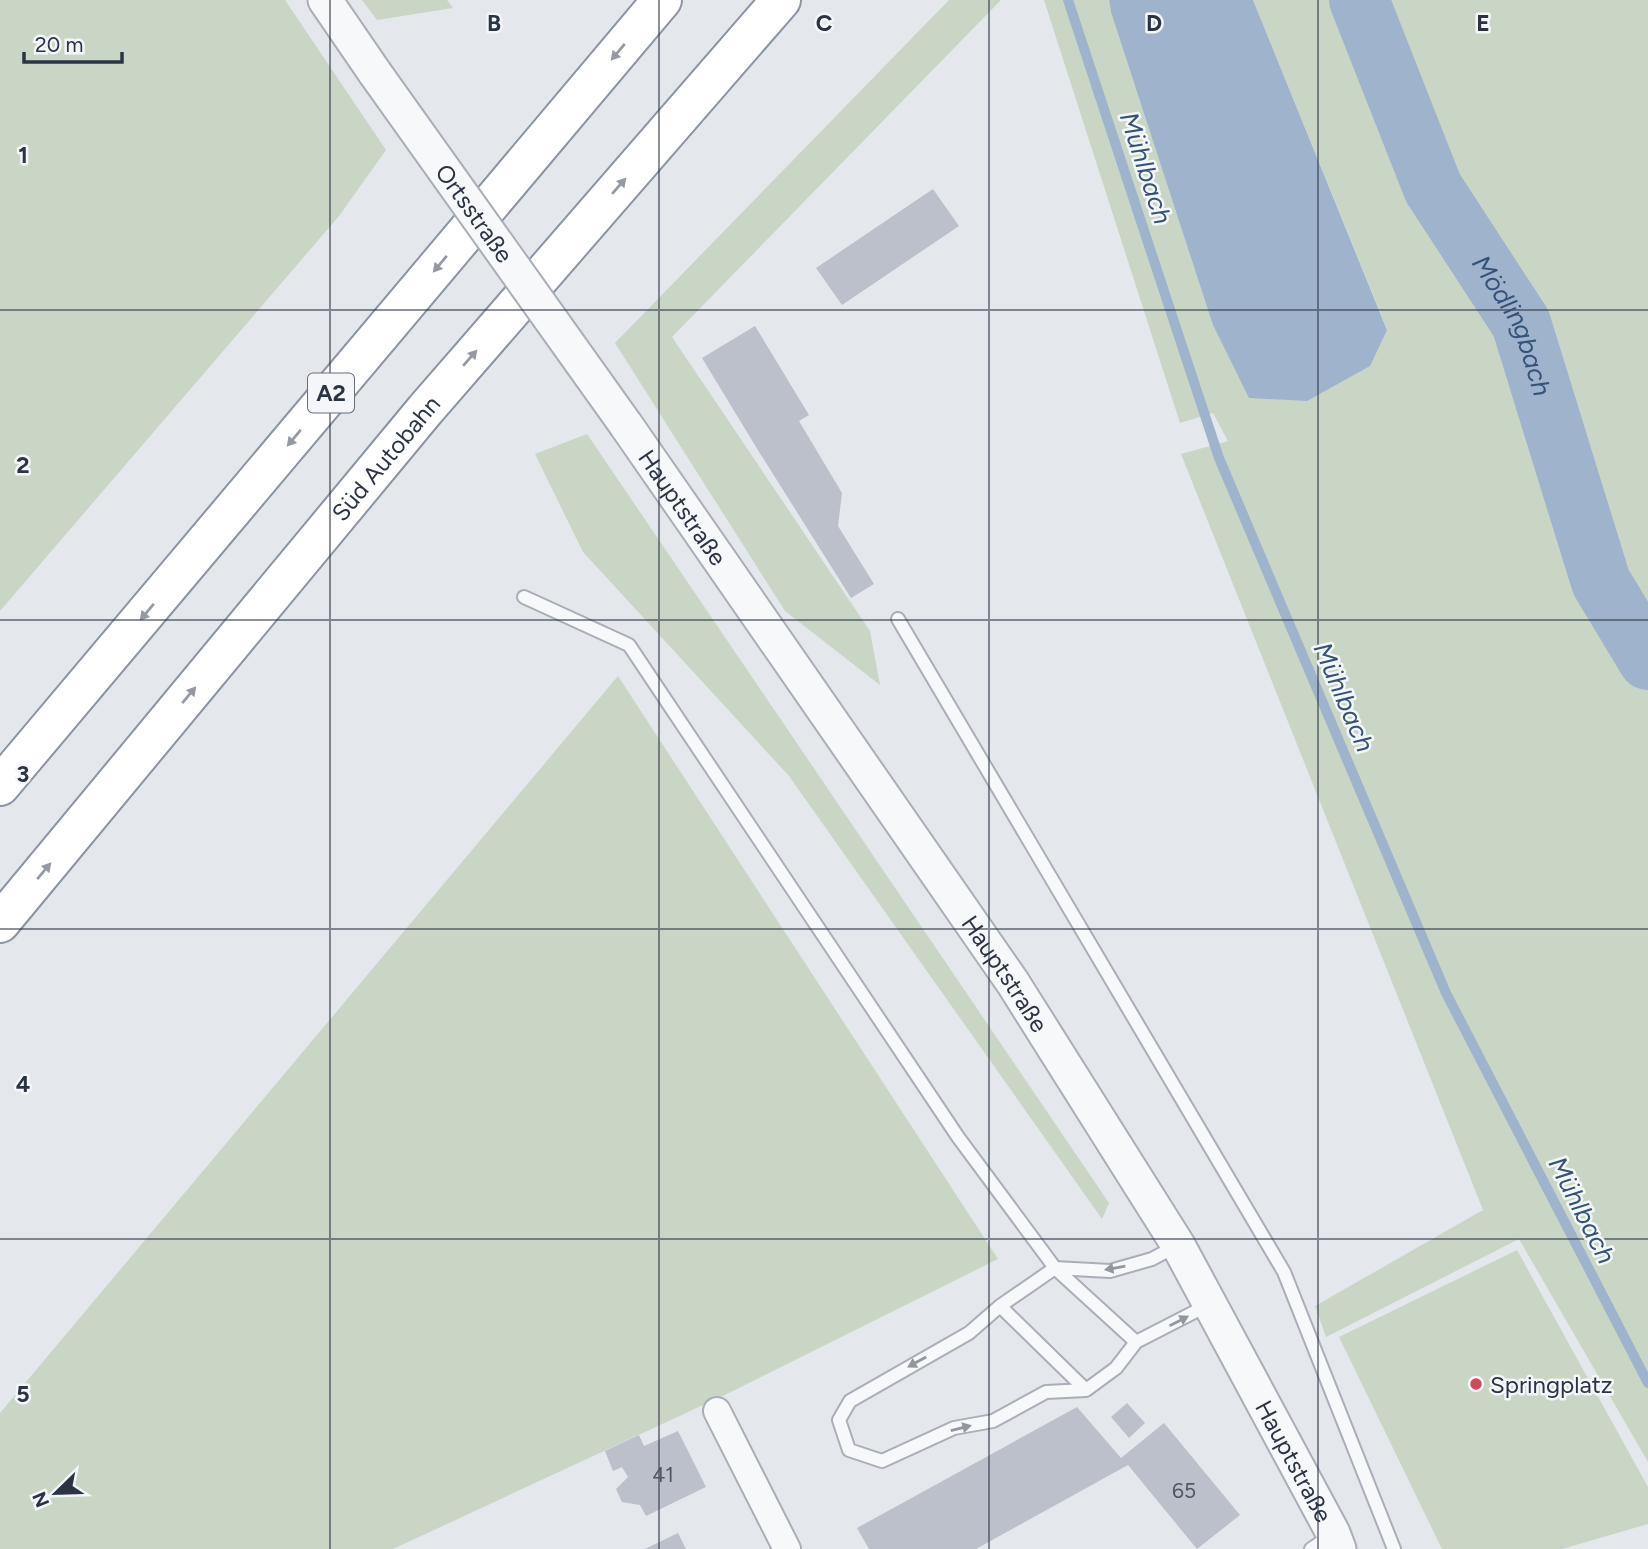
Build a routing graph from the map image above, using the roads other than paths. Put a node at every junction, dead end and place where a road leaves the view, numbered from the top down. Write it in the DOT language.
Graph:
graph roads {
  1 [pos="325,0"];
  2 [pos="662,0"];
  3 [pos="781,0"];
  4 [pos="626,425"];
  5 [pos="524,597"];
  6 [pos="898,619"];
  7 [pos="0,786"];
  8 [pos="0,923"];
  9 [pos="1178,1245"];
  10 [pos="1055,1268"];
  11 [pos="1210,1304"];
  12 [pos="1000,1306"];
  13 [pos="1136,1342"];
  14 [pos="1086,1390"];
  15 [pos="716,1411"];
  16 [pos="1328,1544"];
  17 [pos="788,1549"];
  18 [pos="1394,1549"];
  1 -- 4 [label="street, Ortsstraße, bridge"];
  2 -- 7 [label="highway, A2, one-way"];
  8 -- 3 [label="highway, Süd Autobahn, one-way"];
  4 -- 9 [label="street, Hauptstraße"];
  5 -- 10 [label="lane"];
  6 -- 18 [label="lane"];
  9 -- 10 [label="lane, one-way"];
  9 -- 11 [label="street, Hauptstraße"];
  10 -- 12 [label="lane"];
  10 -- 13 [label="lane"];
  13 -- 11 [label="lane, one-way"];
  11 -- 16 [label="street, Hauptstraße"];
  12 -- 14 [label="lane"];
  12 -- 14 [label="lane, one-way"];
  13 -- 14 [label="lane"];
  15 -- 17 [label="street"];
}
